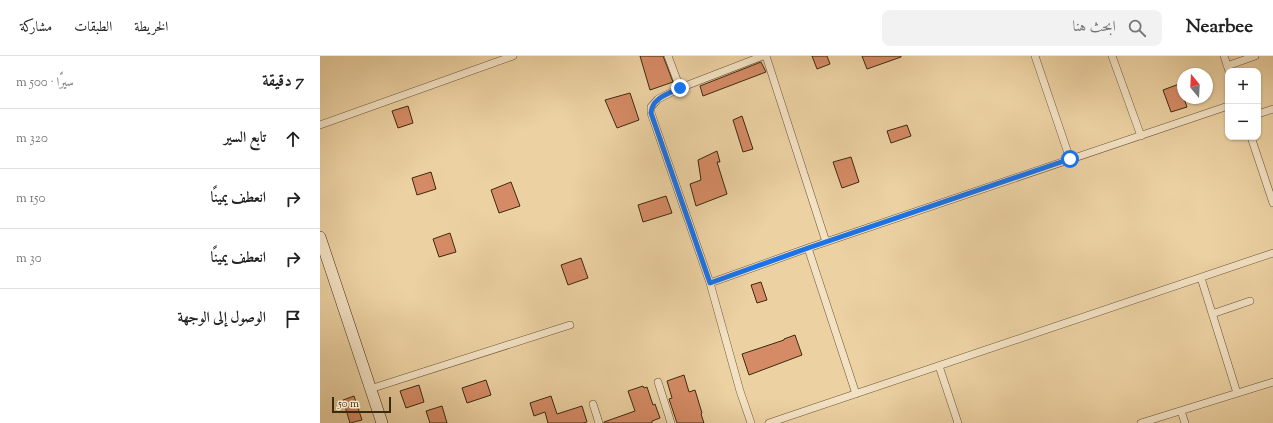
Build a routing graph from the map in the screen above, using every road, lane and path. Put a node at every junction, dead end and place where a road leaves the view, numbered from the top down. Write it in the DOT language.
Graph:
graph roads {
  1 [pos="514,56"];
  2 [pos="668,56"];
  3 [pos="765,56"];
  4 [pos="1035,56"];
  5 [pos="1112,56"];
  6 [pos="1224,56"];
  7 [pos="1255,56"];
  8 [pos="1228,68"];
  9 [pos="680,88"];
  10 [pos="1225,107"];
  11 [pos="1273,109"];
  12 [pos="1261,113"];
  13 [pos="320,125"];
  14 [pos="1141,136"];
  15 [pos="1252,140"];
  16 [pos="1070,159"];
  17 [pos="1273,203"];
  18 [pos="320,237"];
  19 [pos="826,242"];
  20 [pos="808,248"];
  21 [pos="1273,254"];
  22 [pos="1201,278"];
  23 [pos="710,283"];
  24 [pos="1250,301"];
  25 [pos="1212,314"];
  26 [pos="570,325"];
  27 [pos="939,366"];
  28 [pos="658,382"];
  29 [pos="1273,382"];
  30 [pos="370,389"];
  31 [pos="1237,393"];
  32 [pos="856,394"];
  33 [pos="593,404"];
  34 [pos="1181,411"];
  35 [pos="382,423"];
  36 [pos="599,423"];
  37 [pos="671,423"];
  38 [pos="751,423"];
  39 [pos="769,423"];
  40 [pos="958,423"];
  41 [pos="1141,423"];
  42 [pos="1185,423"];
  1 -- 13 [label="street"];
  2 -- 9 [label="street"];
  3 -- 9 [label="street"];
  3 -- 19 [label="street"];
  4 -- 16 [label="street"];
  5 -- 14 [label="street"];
  6 -- 8 [label="street"];
  7 -- 8 [label="street"];
  9 -- 23 [label="street"];
  10 -- 14 [label="street"];
  11 -- 12 [label="street"];
  14 -- 16 [label="street"];
  15 -- 17 [label="street"];
  16 -- 19 [label="street"];
  18 -- 30 [label="main road"];
  19 -- 20 [label="street"];
  20 -- 23 [label="street"];
  20 -- 32 [label="street"];
  21 -- 22 [label="street"];
  22 -- 25 [label="street"];
  22 -- 27 [label="street"];
  23 -- 38 [label="street"];
  24 -- 25 [label="street"];
  25 -- 31 [label="street"];
  26 -- 30 [label="street"];
  27 -- 32 [label="street"];
  27 -- 40 [label="street"];
  28 -- 37 [label="street"];
  29 -- 31 [label="street"];
  30 -- 35 [label="main road"];
  31 -- 34 [label="street"];
  32 -- 39 [label="street"];
  33 -- 36 [label="street"];
  34 -- 41 [label="street"];
  34 -- 42 [label="street"];
}
